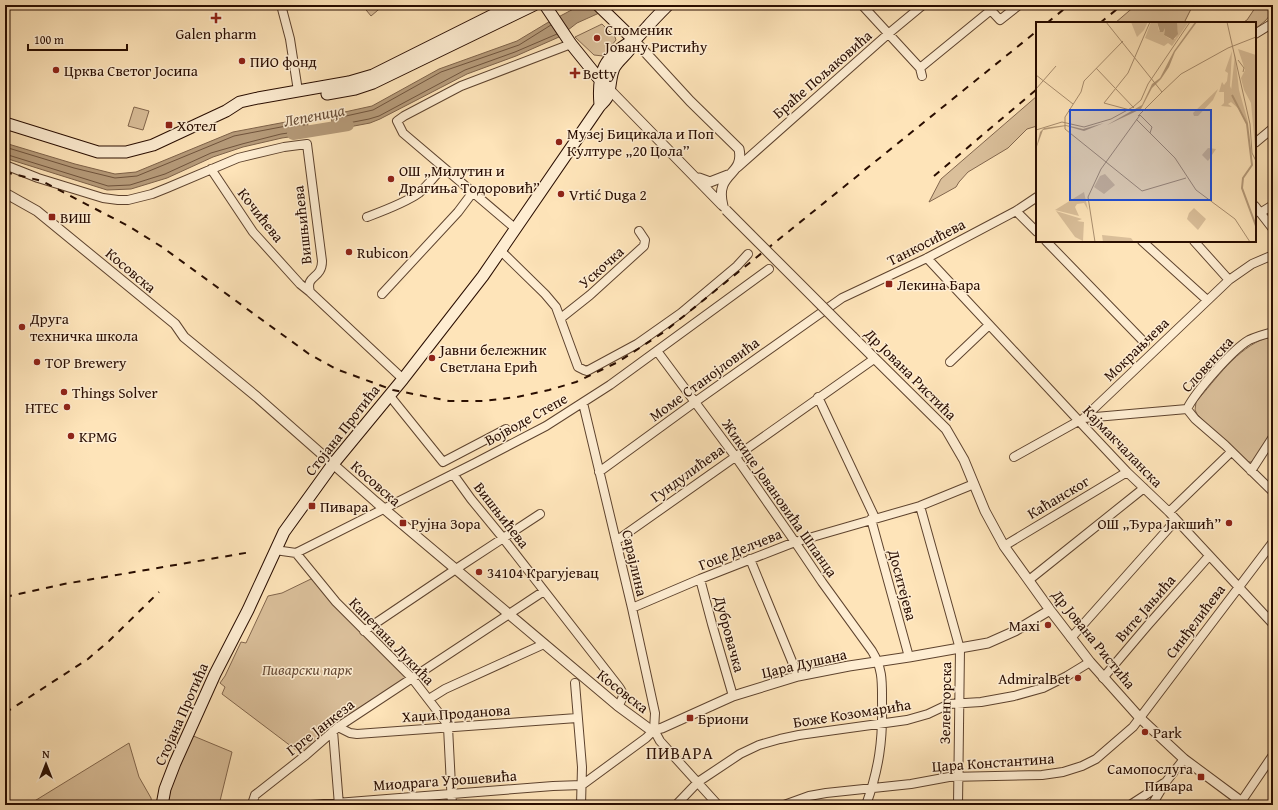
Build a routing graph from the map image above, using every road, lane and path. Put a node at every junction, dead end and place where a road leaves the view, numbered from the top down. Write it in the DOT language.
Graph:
graph roads {
  1 [pos="281,5"];
  2 [pos="534,5"];
  3 [pos="598,5"];
  4 [pos="668,5"];
  5 [pos="862,5"];
  6 [pos="923,5"];
  7 [pos="1019,5"];
  8 [pos="508,6"];
  9 [pos="547,8"];
  10 [pos="989,8"];
  11 [pos="1273,23"];
  12 [pos="1256,33"];
  13 [pos="888,34"];
  14 [pos="634,40"];
  15 [pos="570,42"];
  16 [pos="587,64"];
  17 [pos="616,64"];
  18 [pos="603,68"];
  19 [pos="600,80"];
  20 [pos="609,90"];
  21 [pos="298,91"];
  22 [pos="600,105"];
  23 [pos="226,112"];
  24 [pos="5,118"];
  25 [pos="5,123"];
  26 [pos="20,128"];
  27 [pos="1273,128"];
  28 [pos="1256,142"];
  29 [pos="759,148"];
  30 [pos="738,149"];
  31 [pos="5,165"];
  32 [pos="443,167"];
  33 [pos="738,167"];
  34 [pos="211,169"];
  35 [pos="691,173"];
  36 [pos="729,175"];
  37 [pos="473,192"];
  38 [pos="5,193"];
  39 [pos="1036,199"];
  40 [pos="1273,205"];
  41 [pos="1256,207"];
  42 [pos="725,208"];
  43 [pos="1016,211"];
  44 [pos="1260,213"];
  45 [pos="367,217"];
  46 [pos="516,229"];
  47 [pos="1273,229"];
  48 [pos="639,230"];
  49 [pos="1036,231"];
  50 [pos="1047,242"];
  51 [pos="1143,242"];
  52 [pos="1195,242"];
  53 [pos="502,251"];
  54 [pos="748,254"];
  55 [pos="1273,255"];
  56 [pos="927,258"];
  57 [pos="769,269"];
  58 [pos="1229,280"];
  59 [pos="310,292"];
  60 [pos="382,294"];
  61 [pos="1207,300"];
  62 [pos="826,309"];
  63 [pos="561,318"];
  64 [pos="989,325"];
  65 [pos="1273,332"];
  66 [pos="1145,343"];
  67 [pos="657,351"];
  68 [pos="874,358"];
  69 [pos="950,362"];
  70 [pos="403,379"];
  71 [pos="389,395"];
  72 [pos="818,397"];
  73 [pos="695,402"];
  74 [pos="583,403"];
  75 [pos="1187,409"];
  76 [pos="1081,420"];
  77 [pos="506,429"];
  78 [pos="1273,438"];
  79 [pos="1231,452"];
  80 [pos="734,456"];
  81 [pos="1014,457"];
  82 [pos="333,464"];
  83 [pos="1251,471"];
  84 [pos="599,472"];
  85 [pos="1127,472"];
  86 [pos="453,474"];
  87 [pos="974,484"];
  88 [pos="1144,488"];
  89 [pos="1273,492"];
  90 [pos="920,506"];
  91 [pos="384,508"];
  92 [pos="1169,512"];
  93 [pos="540,514"];
  94 [pos="873,519"];
  95 [pos="1176,520"];
  96 [pos="502,538"];
  97 [pos="616,541"];
  98 [pos="795,542"];
  99 [pos="1273,542"];
  100 [pos="1004,546"];
  101 [pos="275,550"];
  102 [pos="296,553"];
  103 [pos="1209,556"];
  104 [pos="750,559"];
  105 [pos="456,569"];
  106 [pos="700,579"];
  107 [pos="1029,580"];
  108 [pos="1238,587"];
  109 [pos="544,591"];
  110 [pos="632,608"];
  111 [pos="1050,610"];
  112 [pos="508,615"];
  113 [pos="1273,624"];
  114 [pos="364,631"];
  115 [pos="1071,638"];
  116 [pos="544,644"];
  117 [pos="960,649"];
  118 [pos="909,657"];
  119 [pos="878,662"];
  120 [pos="1090,662"];
  121 [pos="798,676"];
  122 [pos="412,678"];
  123 [pos="1103,678"];
  124 [pos="575,683"];
  125 [pos="733,696"];
  126 [pos="429,699"];
  127 [pos="958,704"];
  128 [pos="618,706"];
  129 [pos="577,718"];
  130 [pos="1140,718"];
  131 [pos="883,724"];
  132 [pos="448,727"];
  133 [pos="336,729"];
  134 [pos="654,730"];
  135 [pos="1273,755"];
  136 [pos="1184,759"];
  137 [pos="958,776"];
  138 [pos="698,782"];
  139 [pos="1165,783"];
  140 [pos="582,785"];
  141 [pos="872,789"];
  142 [pos="451,794"];
  143 [pos="1243,803"];
  144 [pos="339,804"];
  145 [pos="162,805"];
  146 [pos="254,805"];
  147 [pos="311,805"];
  148 [pos="452,805"];
  149 [pos="580,805"];
  150 [pos="676,805"];
  151 [pos="718,805"];
  152 [pos="784,805"];
  153 [pos="866,805"];
  154 [pos="958,805"];
  155 [pos="1130,805"];
  156 [pos="1152,805"];
  1 -- 21 [label="street"];
  2 -- 23 [label="main road"];
  3 -- 14 [label="main road"];
  4 -- 14 [label="main road"];
  5 -- 13 [label="street"];
  6 -- 13 [label="street, Браће Пољаковића"];
  7 -- 10 [label="street"];
  8 -- 21 [label="main road"];
  9 -- 15 [label="main road, Др Јована Ристића"];
  10 -- 13 [label="street"];
  11 -- 12 [label="street"];
  13 -- 29 [label="street, Браће Пољаковића"];
  14 -- 17 [label="main road"];
  14 -- 18 [label="main road"];
  14 -- 30 [label="street"];
  15 -- 16 [label="main road, Др Јована Ристића"];
  15 -- 32 [label="street"];
  16 -- 18 [label="main road"];
  16 -- 19 [label="main road, Др Јована Ристића"];
  17 -- 18 [label="main road"];
  17 -- 20 [label="main road, Стојана Протића"];
  18 -- 19 [label="main road"];
  19 -- 20 [label="street, Др Јована Ристића"];
  19 -- 22 [label="main road"];
  20 -- 22 [label="main road, Стојана Протића"];
  20 -- 35 [label="street, Др Јована Ристића"];
  21 -- 23 [label="main road"];
  22 -- 46 [label="main road, Стојана Протића"];
  23 -- 26 [label="main road"];
  24 -- 26 [label="main road"];
  25 -- 26 [label="main road"];
  27 -- 28 [label="street"];
  29 -- 30 [label="street"];
  29 -- 33 [label="street, Браће Пољаковића"];
  30 -- 33 [label="street"];
  31 -- 34 [label="street"];
  32 -- 37 [label="street"];
  32 -- 45 [label="street"];
  33 -- 36 [label="street"];
  34 -- 59 [label="street, Кочићева"];
  34 -- 59 [label="street, Вишњићева"];
  35 -- 36 [label="street"];
  35 -- 42 [label="street, Др Јована Ристића"];
  36 -- 42 [label="street"];
  37 -- 46 [label="street"];
  37 -- 60 [label="street"];
  38 -- 82 [label="street, Косовска"];
  39 -- 43 [label="street, Танкосићева"];
  40 -- 44 [label="street"];
  41 -- 44 [label="street"];
  42 -- 68 [label="street, Др Јована Ристића, bridge"];
  43 -- 49 [label="street"];
  43 -- 56 [label="street, Танкосићева"];
  44 -- 47 [label="street"];
  46 -- 53 [label="main road, Стојана Протића"];
  48 -- 63 [label="street, Ускочка"];
  50 -- 66 [label="street"];
  51 -- 61 [label="street"];
  52 -- 58 [label="street"];
  53 -- 63 [label="street"];
  53 -- 70 [label="main road, Стојана Протића"];
  54 -- 63 [label="street"];
  55 -- 58 [label="street, Мокрањчева"];
  56 -- 62 [label="street, Танкосићева"];
  56 -- 64 [label="street, Кајмакчаланска"];
  57 -- 67 [label="street, Војводе Степе"];
  58 -- 61 [label="street, Мокрањчева"];
  59 -- 70 [label="street"];
  61 -- 76 [label="street, Мокрањчева"];
  62 -- 73 [label="street, Моме Станојловића"];
  64 -- 69 [label="street"];
  64 -- 76 [label="street, Кајмакчаланска"];
  65 -- 75 [label="street, Словенска"];
  67 -- 73 [label="street, Жикице Јовановића Шпанца"];
  67 -- 74 [label="street, Војводе Степе"];
  68 -- 72 [label="street, Гундулићева"];
  68 -- 87 [label="street, Др Јована Ристића"];
  70 -- 71 [label="main road, Стојана Протића"];
  71 -- 77 [label="street"];
  71 -- 82 [label="main road, Стојана Протића"];
  72 -- 80 [label="street, Гундулићева"];
  72 -- 94 [label="street, Доситејева"];
  73 -- 80 [label="street, Жикице Јовановића Шпанца"];
  73 -- 84 [label="street, Моме Станојловића"];
  74 -- 84 [label="street, Сарајлина"];
  74 -- 86 [label="street, Војводе Степе"];
  75 -- 76 [label="street"];
  75 -- 79 [label="street"];
  76 -- 81 [label="street, Мокрањчева"];
  76 -- 85 [label="street, Кајмакчаланска"];
  78 -- 83 [label="street"];
  79 -- 83 [label="street"];
  79 -- 92 [label="street"];
  80 -- 97 [label="street, Гундулићева"];
  80 -- 98 [label="street, Жикице Јовановића Шпанца"];
  82 -- 91 [label="street, Косовска"];
  82 -- 101 [label="main road, Стојана Протића"];
  83 -- 89 [label="street"];
  84 -- 97 [label="street, Сарајлина"];
  85 -- 88 [label="street, Кајмакчаланска"];
  85 -- 100 [label="street, Каћанског"];
  86 -- 91 [label="street, Војводе Степе"];
  86 -- 96 [label="street, Вишњићева"];
  87 -- 90 [label="street, Гоце Делчева"];
  87 -- 100 [label="street, Др Јована Ристића"];
  88 -- 92 [label="street, Кајмакчаланска"];
  88 -- 107 [label="street"];
  90 -- 94 [label="street, Гоце Делчева"];
  90 -- 117 [label="street, Зеленгорска"];
  91 -- 102 [label="street, Војводе Степе"];
  91 -- 105 [label="street, Косовска"];
  92 -- 95 [label="street, Кајмакчаланска"];
  93 -- 96 [label="street"];
  94 -- 98 [label="street, Гоце Делчева"];
  94 -- 118 [label="street, Доситејева"];
  95 -- 103 [label="street, Кајмакчаланска"];
  95 -- 115 [label="street"];
  96 -- 105 [label="street"];
  96 -- 109 [label="street, Вишњићева"];
  97 -- 110 [label="street, Сарајлина"];
  98 -- 104 [label="street, Гоце Делчева"];
  98 -- 119 [label="street, Жикице Јовановића Шпанца"];
  99 -- 108 [label="street, Синђелићева"];
  100 -- 107 [label="street, Др Јована Ристића"];
  101 -- 102 [label="street"];
  101 -- 145 [label="main road, Стојана Протића"];
  102 -- 114 [label="street, Капетана Лукића"];
  103 -- 108 [label="street, Кајмакчаланска"];
  103 -- 123 [label="street, Вите Јањића"];
  104 -- 106 [label="street, Гоце Делчева"];
  104 -- 121 [label="street"];
  105 -- 112 [label="street, Косовска"];
  105 -- 114 [label="street"];
  106 -- 110 [label="street, Гоце Делчева"];
  106 -- 125 [label="street, Дубровачка"];
  107 -- 111 [label="street, Др Јована Ристића"];
  108 -- 113 [label="street, Кајмакчаланска"];
  108 -- 130 [label="street, Синђелићева"];
  109 -- 112 [label="street, Грге Јанкеза"];
  109 -- 128 [label="street, Вишњићева"];
  110 -- 134 [label="street, Сарајлина"];
  111 -- 115 [label="street, Др Јована Ристића"];
  111 -- 117 [label="street, Цара Душана"];
  112 -- 116 [label="street, Косовска"];
  112 -- 122 [label="street, Грге Јанкеза"];
  114 -- 122 [label="street, Капетана Лукића"];
  115 -- 120 [label="street, Др Јована Ристића"];
  116 -- 126 [label="street"];
  116 -- 128 [label="street, Косовска"];
  117 -- 118 [label="street, Цара Душана"];
  117 -- 127 [label="street, Зеленгорска"];
  118 -- 119 [label="street, Цара Душана"];
  119 -- 121 [label="street, Цара Душана"];
  119 -- 131 [label="street"];
  120 -- 123 [label="street, Др Јована Ристића"];
  120 -- 127 [label="street, Боже Козомарића"];
  121 -- 125 [label="street, Цара Душана"];
  122 -- 126 [label="street, Капетана Лукића"];
  122 -- 133 [label="street, Грге Јанкеза"];
  123 -- 130 [label="street, Др Јована Ристића"];
  124 -- 129 [label="street"];
  125 -- 134 [label="street, Цара Душана"];
  126 -- 132 [label="street, Капетана Лукића"];
  127 -- 131 [label="street, Боже Козомарића"];
  127 -- 137 [label="street, Зеленгорска"];
  128 -- 134 [label="street, Косовска"];
  129 -- 132 [label="street, Хаџи Проданова"];
  129 -- 140 [label="street"];
  130 -- 136 [label="street, Др Јована Ристића"];
  130 -- 137 [label="street, Цара Константина"];
  131 -- 138 [label="street, Боже Козомарића"];
  131 -- 141 [label="street"];
  132 -- 133 [label="street, Хаџи Проданова"];
  132 -- 142 [label="street"];
  133 -- 144 [label="street"];
  133 -- 146 [label="street, Грге Јанкеза"];
  134 -- 138 [label="street, Косовска"];
  134 -- 140 [label="street, Цара Душана"];
  135 -- 143 [label="street"];
  136 -- 139 [label="street"];
  136 -- 143 [label="street, Др Јована Ристића"];
  137 -- 141 [label="street, Цара Константина"];
  137 -- 154 [label="street, Зеленгорска"];
  138 -- 150 [label="street, Боже Козомарића"];
  138 -- 151 [label="street, Косовска"];
  139 -- 155 [label="street"];
  139 -- 156 [label="street"];
  140 -- 142 [label="street, Миодрага Урошевића"];
  140 -- 149 [label="street"];
  141 -- 152 [label="street, Цара Константина"];
  141 -- 153 [label="street"];
  142 -- 144 [label="street, Миодрага Урошевића"];
  142 -- 148 [label="street"];
  144 -- 147 [label="street, Миодрага Урошевића"];
}
